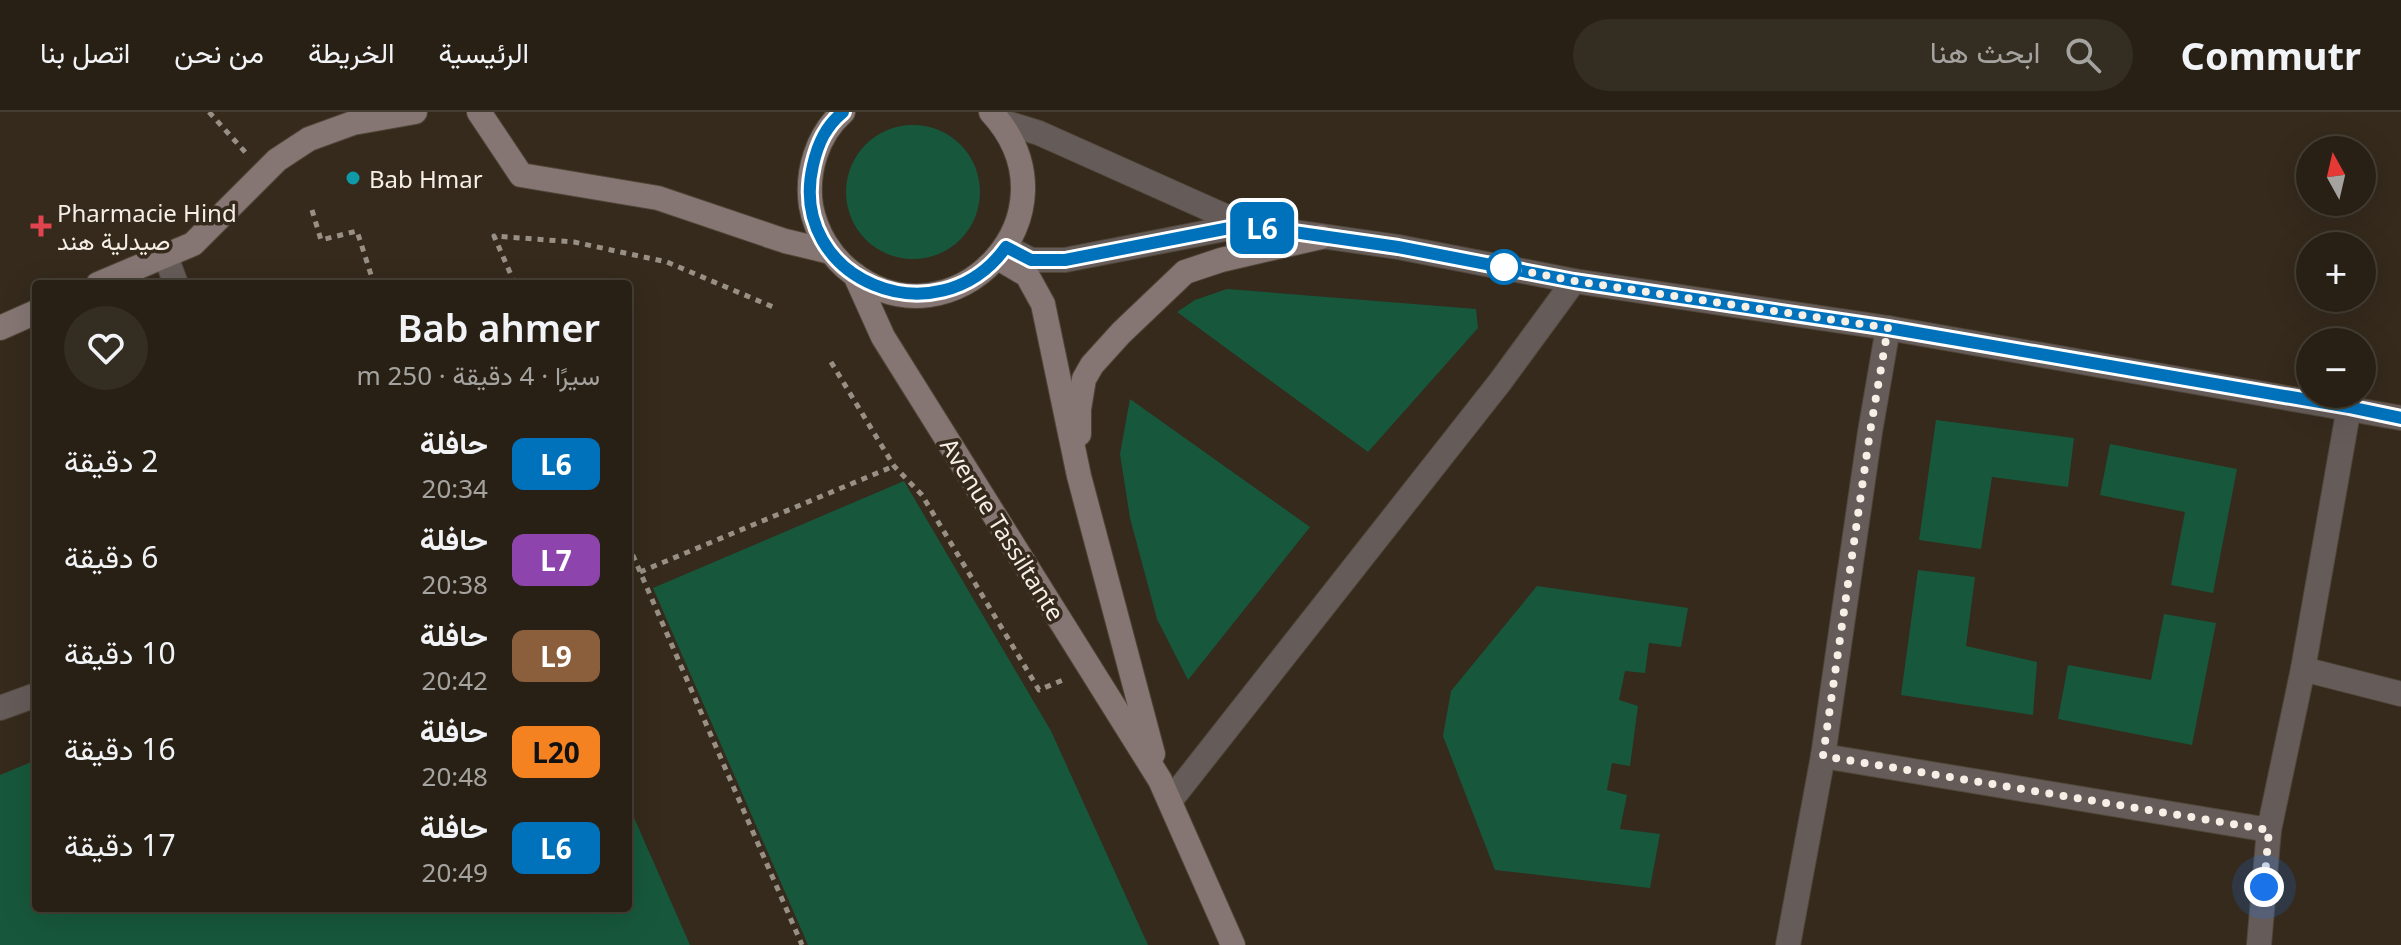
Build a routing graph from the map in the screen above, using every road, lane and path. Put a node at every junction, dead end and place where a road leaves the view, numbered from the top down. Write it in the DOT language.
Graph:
graph roads {
  1 [pos="209,112"];
  2 [pos="415,112"];
  3 [pos="479,112"];
  4 [pos="843,112"];
  5 [pos="996,117"];
  6 [pos="264,173"];
  7 [pos="312,210"];
  8 [pos="1245,225"];
  9 [pos="1321,237"];
  10 [pos="831,252"];
  11 [pos="1002,252"];
  12 [pos="165,254"];
  13 [pos="855,275"];
  14 [pos="107,280"];
  15 [pos="175,280"];
  16 [pos="373,280"];
  17 [pos="513,280"];
  18 [pos="1574,281"];
  19 [pos="773,307"];
  20 [pos="32,314"];
  21 [pos="0,328"];
  22 [pos="1888,328"];
  23 [pos="831,362"];
  24 [pos="2296,398"];
  25 [pos="2349,408"];
  26 [pos="2354,408"];
  27 [pos="2401,418"];
  28 [pos="894,466"];
  29 [pos="1079,476"];
  30 [pos="632,553"];
  31 [pos="640,572"];
  32 [pos="1090,668"];
  33 [pos="2303,669"];
  34 [pos="2401,694"];
  35 [pos="32,696"];
  36 [pos="0,708"];
  37 [pos="1823,756"];
  38 [pos="1165,790"];
  39 [pos="2269,830"];
  40 [pos="802,945"];
  41 [pos="1233,945"];
  42 [pos="1788,945"];
  43 [pos="2259,945"];
  1 -- 6 [label="path"];
  2 -- 6 [label="street"];
  3 -- 10 [label="street"];
  4 -- 10 [label="street"];
  5 -- 8 [label="street"];
  5 -- 11 [label="street"];
  6 -- 12 [label="street"];
  7 -- 16 [label="path"];
  8 -- 9 [label="street"];
  8 -- 11 [label="street"];
  9 -- 18 [label="street"];
  9 -- 29 [label="street"];
  10 -- 13 [label="street"];
  11 -- 13 [label="street"];
  11 -- 29 [label="street, Avenue Tassiltante"];
  12 -- 14 [label="street"];
  12 -- 15 [label="street"];
  13 -- 32 [label="street, Avenue Tassiltante"];
  17 -- 19 [label="path"];
  18 -- 22 [label="street"];
  18 -- 38 [label="street"];
  20 -- 21 [label="street"];
  22 -- 24 [label="street"];
  22 -- 37 [label="street"];
  23 -- 28 [label="path"];
  25 -- 33 [label="street"];
  26 -- 27 [label="street"];
  28 -- 31 [label="path"];
  28 -- 32 [label="path"];
  29 -- 38 [label="street, Avenue Tassiltante"];
  30 -- 31 [label="path"];
  31 -- 40 [label="path"];
  32 -- 38 [label="street, Avenue Tassiltante"];
  33 -- 34 [label="street"];
  33 -- 39 [label="street"];
  35 -- 36 [label="street"];
  37 -- 39 [label="street"];
  37 -- 42 [label="street"];
  38 -- 41 [label="street, Avenue Tassiltante"];
  39 -- 43 [label="street"];
}
